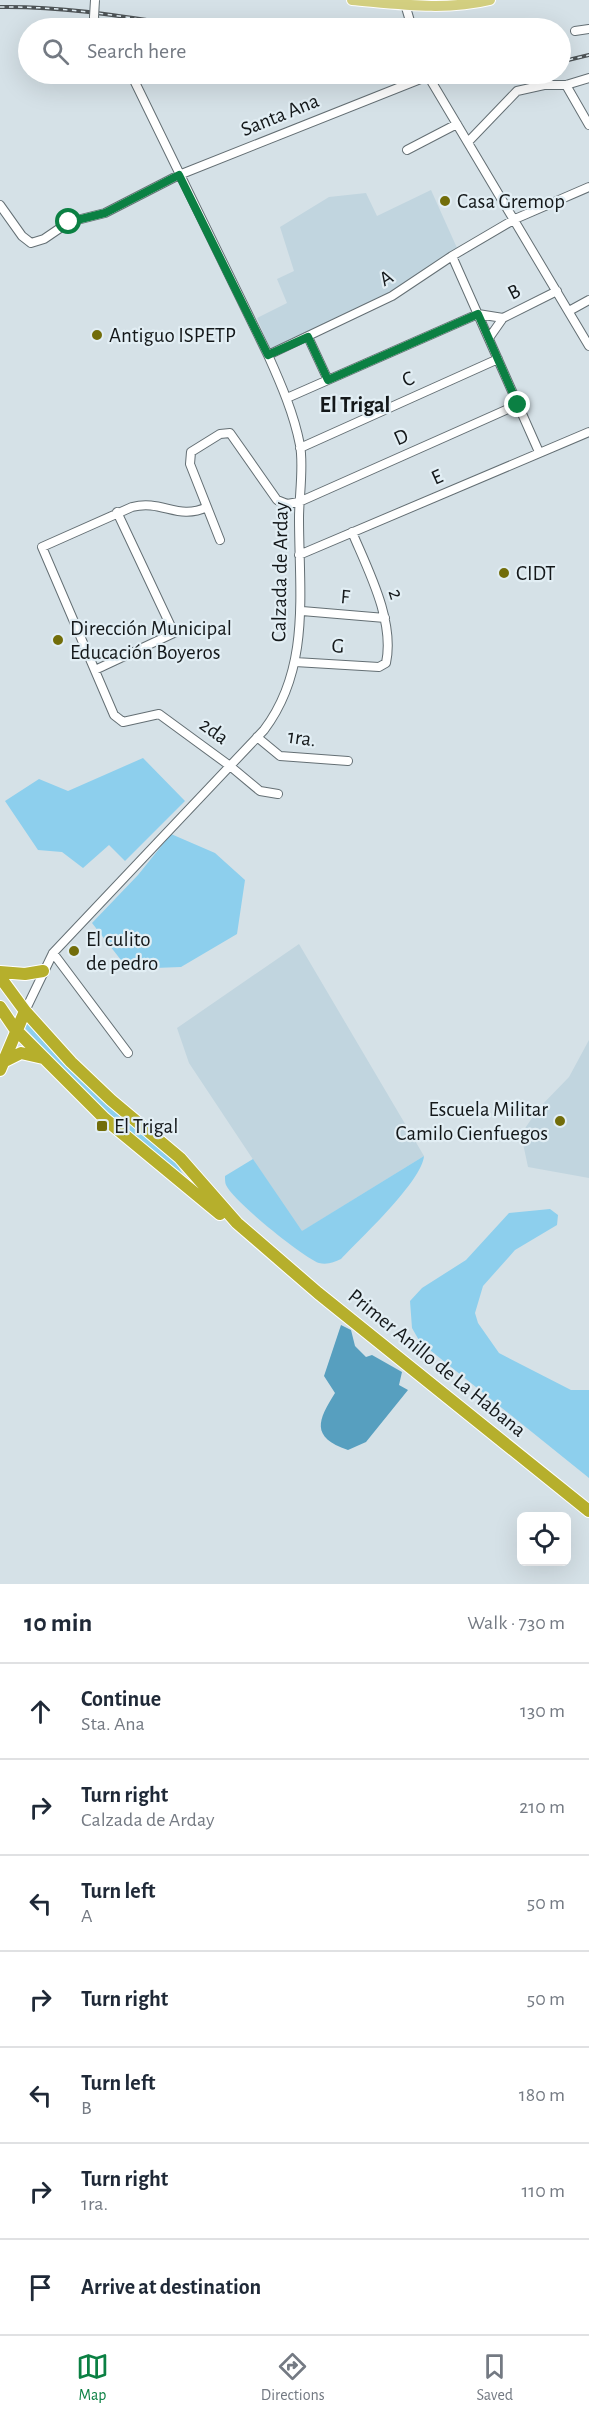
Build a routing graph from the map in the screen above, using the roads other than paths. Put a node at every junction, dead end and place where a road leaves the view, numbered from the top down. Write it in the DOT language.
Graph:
graph roads {
  1 [pos="95,0"];
  2 [pos="352,0"];
  3 [pos="490,0"];
  4 [pos="375,1"];
  5 [pos="405,4"];
  6 [pos="94,18"];
  7 [pos="408,18"];
  8 [pos="589,29"];
  9 [pos="575,31"];
  10 [pos="589,78"];
  11 [pos="571,83"];
  12 [pos="136,84"];
  13 [pos="406,84"];
  14 [pos="433,84"];
  15 [pos="569,84"];
  16 [pos="566,85"];
  17 [pos="457,124"];
  18 [pos="589,125"];
  19 [pos="468,142"];
  20 [pos="407,150"];
  21 [pos="179,175"];
  22 [pos="589,187"];
  23 [pos="0,205"];
  24 [pos="515,219"];
  25 [pos="452,256"];
  26 [pos="556,291"];
  27 [pos="589,300"];
  28 [pos="569,311"];
  29 [pos="478,314"];
  30 [pos="503,318"];
  31 [pos="308,337"];
  32 [pos="489,338"];
  33 [pos="589,346"];
  34 [pos="268,355"];
  35 [pos="498,359"];
  36 [pos="328,380"];
  37 [pos="287,398"];
  38 [pos="518,405"];
  39 [pos="589,432"];
  40 [pos="300,447"];
  41 [pos="539,452"];
  42 [pos="299,502"];
  43 [pos="207,507"];
  44 [pos="117,512"];
  45 [pos="352,532"];
  46 [pos="220,540"];
  47 [pos="299,555"];
  48 [pos="302,611"];
  49 [pos="385,618"];
  50 [pos="295,662"];
  51 [pos="379,667"];
  52 [pos="95,670"];
  53 [pos="257,737"];
  54 [pos="348,761"];
  55 [pos="230,766"];
  56 [pos="278,794"];
  57 [pos="53,953"];
  58 [pos="43,971"];
  59 [pos="0,972"];
  60 [pos="0,977"];
  61 [pos="9,990"];
  62 [pos="0,1007"];
  63 [pos="25,1011"];
  64 [pos="15,1029"];
  65 [pos="0,1046"];
  66 [pos="128,1053"];
  67 [pos="46,1059"];
  68 [pos="1,1068"];
  69 [pos="202,1184"];
  70 [pos="189,1190"];
  71 [pos="262,1245"];
  72 [pos="589,1511"];
  1 -- 6 [label="street, bridge"];
  2 -- 4 [label="main road"];
  3 -- 5 [label="main road"];
  4 -- 5 [label="main road"];
  5 -- 7 [label="street"];
  8 -- 9 [label="street"];
  10 -- 11 [label="street"];
  12 -- 21 [label="street, Calzada de Arday"];
  13 -- 21 [label="street, Santa Ana"];
  14 -- 17 [label="street"];
  15 -- 16 [label="street"];
  16 -- 18 [label="street"];
  16 -- 19 [label="street"];
  17 -- 19 [label="street"];
  17 -- 20 [label="street"];
  19 -- 24 [label="street"];
  21 -- 23 [label="street, Santa Ana"];
  21 -- 34 [label="street, Calzada de Arday"];
  22 -- 24 [label="street, A"];
  24 -- 25 [label="street, A"];
  24 -- 26 [label="street"];
  25 -- 29 [label="street"];
  25 -- 31 [label="street, A"];
  26 -- 28 [label="street"];
  26 -- 30 [label="street, B"];
  27 -- 28 [label="street"];
  28 -- 33 [label="street"];
  29 -- 30 [label="street, B"];
  29 -- 32 [label="street"];
  29 -- 36 [label="street"];
  30 -- 32 [label="street"];
  31 -- 34 [label="street, A"];
  31 -- 36 [label="street"];
  32 -- 35 [label="street"];
  34 -- 37 [label="street, Calzada de Arday"];
  35 -- 38 [label="street"];
  35 -- 40 [label="street, C"];
  36 -- 37 [label="street"];
  37 -- 40 [label="street, Calzada de Arday"];
  38 -- 41 [label="street"];
  38 -- 42 [label="street, D"];
  39 -- 41 [label="street, E"];
  40 -- 42 [label="street, Calzada de Arday"];
  41 -- 45 [label="street, E"];
  42 -- 43 [label="street"];
  42 -- 47 [label="street, Calzada de Arday"];
  43 -- 44 [label="street"];
  43 -- 46 [label="street"];
  44 -- 52 [label="street"];
  44 -- 52 [label="street"];
  45 -- 47 [label="street, E"];
  45 -- 49 [label="street, 2"];
  47 -- 48 [label="street, Calzada de Arday"];
  48 -- 49 [label="street, F"];
  48 -- 50 [label="street, Calzada de Arday"];
  49 -- 51 [label="street, 2"];
  50 -- 51 [label="street, G"];
  50 -- 53 [label="street, Calzada de Arday"];
  52 -- 55 [label="street, 2da"];
  53 -- 54 [label="street, 1ra."];
  53 -- 55 [label="street, Calzada de Arday"];
  55 -- 56 [label="street, 2da"];
  55 -- 57 [label="street, Calzada de Arday"];
  57 -- 58 [label="street, Calzada de Arday"];
  57 -- 66 [label="street"];
  58 -- 59 [label="highway"];
  58 -- 63 [label="street, Calzada de Arday"];
  60 -- 61 [label="highway"];
  61 -- 63 [label="highway, Primer Anillo de La Habana"];
  61 -- 64 [label="highway"];
  62 -- 64 [label="highway, Primer Anillo de La Habana"];
  63 -- 64 [label="highway"];
  63 -- 69 [label="highway, Primer Anillo de La Habana"];
  64 -- 67 [label="highway, Primer Anillo de La Habana"];
  64 -- 68 [label="highway"];
  65 -- 68 [label="highway"];
  67 -- 68 [label="highway"];
  67 -- 70 [label="highway, Primer Anillo de La Habana"];
  69 -- 70 [label="highway"];
  69 -- 71 [label="highway, Primer Anillo de La Habana"];
  70 -- 71 [label="highway, Primer Anillo de La Habana"];
  71 -- 72 [label="highway, Primer Anillo de La Habana"];
}
